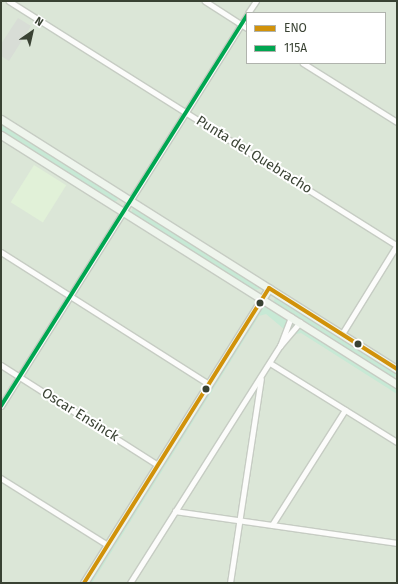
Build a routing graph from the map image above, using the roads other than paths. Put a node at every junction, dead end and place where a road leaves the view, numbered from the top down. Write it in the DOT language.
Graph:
graph roads {
  1 [pos="9,1"];
  2 [pos="205,1"];
  3 [pos="256,1"];
  4 [pos="249,12"];
  5 [pos="246,17"];
  6 [pos="241,24"];
  7 [pos="246,27"];
  8 [pos="305,64"];
  9 [pos="186,112"];
  10 [pos="1,120"];
  11 [pos="397,122"];
  12 [pos="1,135"];
  13 [pos="130,201"];
  14 [pos="123,212"];
  15 [pos="397,245"];
  16 [pos="1,252"];
  17 [pos="269,288"];
  18 [pos="70,296"];
  19 [pos="262,299"];
  20 [pos="291,317"];
  21 [pos="300,322"];
  22 [pos="342,334"];
  23 [pos="280,346"];
  24 [pos="270,363"];
  25 [pos="1,366"];
  26 [pos="397,369"];
  27 [pos="261,376"];
  28 [pos="19,377"];
  29 [pos="209,384"];
  30 [pos="397,384"];
  31 [pos="1,406"];
  32 [pos="346,410"];
  33 [pos="397,442"];
  34 [pos="158,465"];
  35 [pos="1,478"];
  36 [pos="175,511"];
  37 [pos="239,521"];
  38 [pos="272,525"];
  39 [pos="397,543"];
  40 [pos="108,545"];
  41 [pos="84,583"];
  42 [pos="130,583"];
  43 [pos="230,583"];
  1 -- 9 [label="street, Punta del Quebracho"];
  2 -- 6 [label="street"];
  3 -- 4 [label="street"];
  5 -- 6 [label="street"];
  6 -- 7 [label="street"];
  6 -- 9 [label="street"];
  8 -- 11 [label="street"];
  9 -- 13 [label="street"];
  9 -- 15 [label="street, Punta del Quebracho"];
  10 -- 13 [label="main road"];
  12 -- 14 [label="main road"];
  13 -- 14 [label="street"];
  13 -- 17 [label="main road"];
  14 -- 18 [label="street"];
  14 -- 19 [label="main road"];
  15 -- 22 [label="street"];
  16 -- 18 [label="street"];
  17 -- 19 [label="main road"];
  17 -- 22 [label="main road"];
  18 -- 28 [label="street"];
  18 -- 29 [label="street"];
  19 -- 20 [label="main road"];
  19 -- 29 [label="main road"];
  20 -- 21 [label="main road"];
  20 -- 23 [label="street"];
  21 -- 23 [label="street"];
  21 -- 30 [label="main road"];
  22 -- 26 [label="main road"];
  23 -- 24 [label="street"];
  24 -- 27 [label="street"];
  24 -- 32 [label="street"];
  25 -- 28 [label="street, Oscar Ensinck"];
  27 -- 36 [label="street"];
  27 -- 37 [label="street"];
  28 -- 31 [label="street"];
  28 -- 34 [label="street, Oscar Ensinck"];
  29 -- 34 [label="main road"];
  32 -- 33 [label="street"];
  32 -- 38 [label="street"];
  34 -- 40 [label="main road"];
  35 -- 40 [label="street"];
  36 -- 37 [label="street"];
  36 -- 42 [label="street"];
  37 -- 38 [label="street"];
  37 -- 43 [label="street"];
  38 -- 39 [label="street"];
  40 -- 41 [label="main road"];
}
